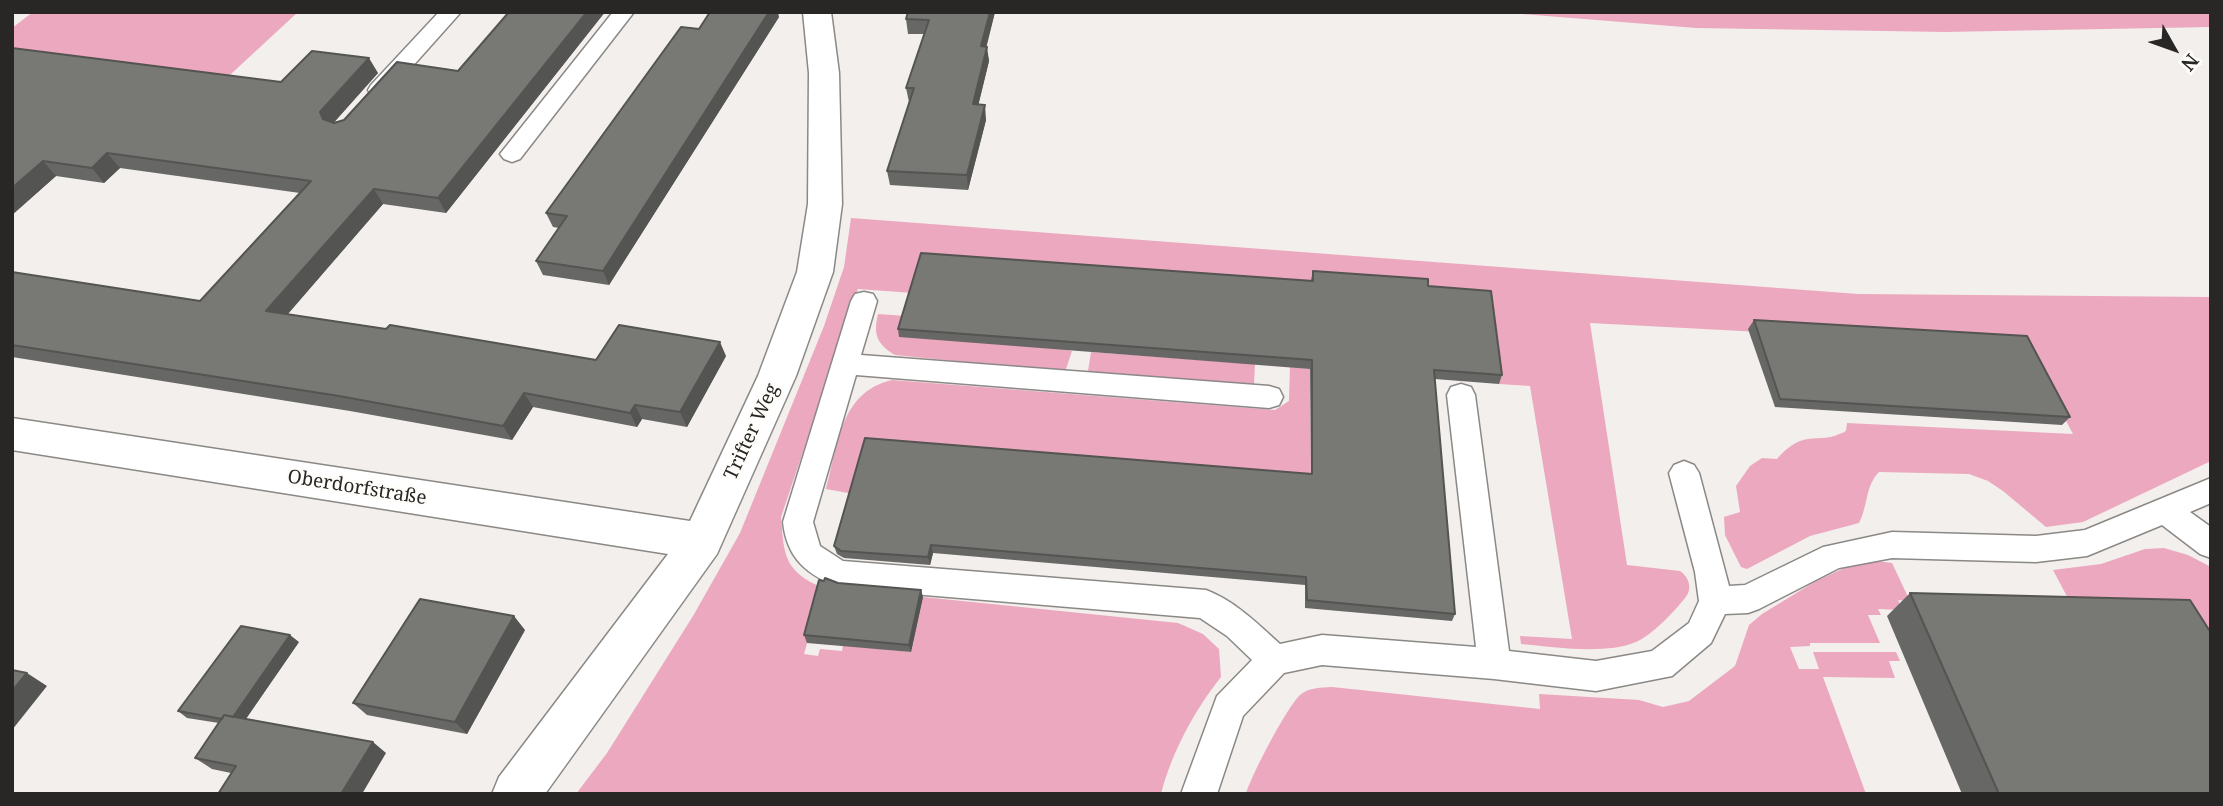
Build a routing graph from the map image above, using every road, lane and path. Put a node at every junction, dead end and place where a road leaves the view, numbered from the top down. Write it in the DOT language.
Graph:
graph roads {
  1 [pos="451,12"];
  2 [pos="624,12"];
  3 [pos="817,12"];
  4 [pos="361,108"];
  5 [pos="512,154"];
  6 [pos="864,301"];
  7 [pos="846,364"];
  8 [pos="1461,395"];
  9 [pos="1269,397"];
  10 [pos="12,434"];
  11 [pos="1684,473"];
  12 [pos="2211,490"];
  13 [pos="2165,510"];
  14 [pos="702,541"];
  15 [pos="2211,545"];
  16 [pos="1716,601"];
  17 [pos="1275,660"];
  18 [pos="1494,664"];
  19 [pos="516,794"];
  20 [pos="1199,794"];
  1 -- 4 [label="lane"];
  2 -- 5 [label="lane"];
  3 -- 14 [label="street, Trifter Weg"];
  6 -- 7 [label="lane"];
  7 -- 9 [label="lane"];
  7 -- 17 [label="lane"];
  8 -- 18 [label="lane"];
  10 -- 14 [label="street, Oberdorfstraße"];
  11 -- 16 [label="lane"];
  12 -- 13 [label="lane"];
  13 -- 15 [label="lane"];
  13 -- 16 [label="lane"];
  14 -- 19 [label="street, Trifter Weg"];
  16 -- 18 [label="lane"];
  17 -- 18 [label="lane"];
  17 -- 20 [label="lane"];
}
